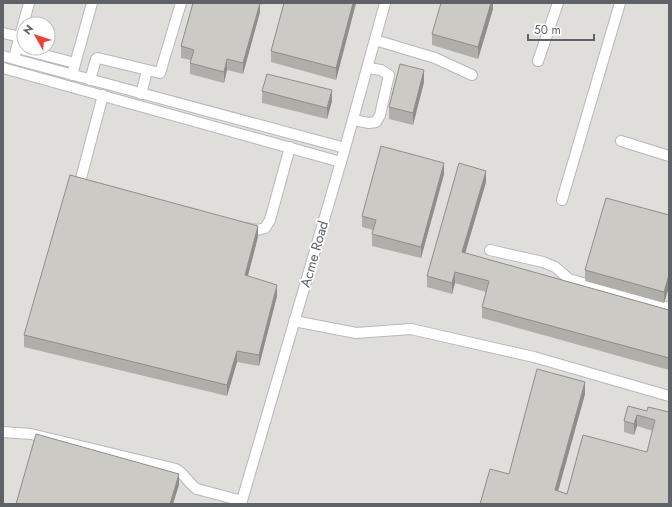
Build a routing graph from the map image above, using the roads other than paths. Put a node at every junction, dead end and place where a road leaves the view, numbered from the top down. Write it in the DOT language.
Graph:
graph roads {
  1 [pos="29,3"];
  2 [pos="92,3"];
  3 [pos="181,3"];
  4 [pos="386,3"];
  5 [pos="558,3"];
  6 [pos="620,3"];
  7 [pos="26,16"];
  8 [pos="3,33"];
  9 [pos="16,36"];
  10 [pos="375,40"];
  11 [pos="16,49"];
  12 [pos="48,56"];
  13 [pos="6,59"];
  14 [pos="538,61"];
  15 [pos="75,63"];
  16 [pos="3,68"];
  17 [pos="368,68"];
  18 [pos="147,71"];
  19 [pos="72,75"];
  20 [pos="472,75"];
  21 [pos="90,80"];
  22 [pos="141,94"];
  23 [pos="104,95"];
  24 [pos="234,119"];
  25 [pos="353,120"];
  26 [pos="231,132"];
  27 [pos="621,141"];
  28 [pos="290,147"];
  29 [pos="345,148"];
  30 [pos="669,156"];
  31 [pos="342,162"];
  32 [pos="80,182"];
  33 [pos="562,200"];
  34 [pos="239,227"];
  35 [pos="490,250"];
  36 [pos="669,308"];
  37 [pos="294,321"];
  38 [pos="669,396"];
  39 [pos="3,432"];
  40 [pos="242,503"];
  1 -- 7 [label="street"];
  2 -- 15 [label="street"];
  3 -- 18 [label="street"];
  4 -- 10 [label="street, Acme Road"];
  5 -- 14 [label="street"];
  6 -- 33 [label="street"];
  8 -- 9 [label="street"];
  10 -- 17 [label="street, Acme Road"];
  10 -- 20 [label="street"];
  11 -- 13 [label="street"];
  12 -- 15 [label="street"];
  13 -- 19 [label="street"];
  15 -- 19 [label="street"];
  16 -- 23 [label="street"];
  17 -- 25 [label="street, Acme Road"];
  17 -- 25 [label="street"];
  18 -- 21 [label="street"];
  18 -- 22 [label="street"];
  19 -- 21 [label="street"];
  21 -- 22 [label="street"];
  22 -- 24 [label="street"];
  23 -- 26 [label="street"];
  23 -- 32 [label="street"];
  24 -- 26 [label="street"];
  24 -- 29 [label="street"];
  25 -- 29 [label="street, Acme Road"];
  26 -- 28 [label="street"];
  27 -- 30 [label="street"];
  28 -- 31 [label="street"];
  28 -- 34 [label="street"];
  29 -- 31 [label="street, Acme Road"];
  31 -- 37 [label="street, Acme Road"];
  35 -- 36 [label="street"];
  37 -- 38 [label="street"];
  37 -- 40 [label="street, Acme Road"];
  39 -- 40 [label="street"];
}
